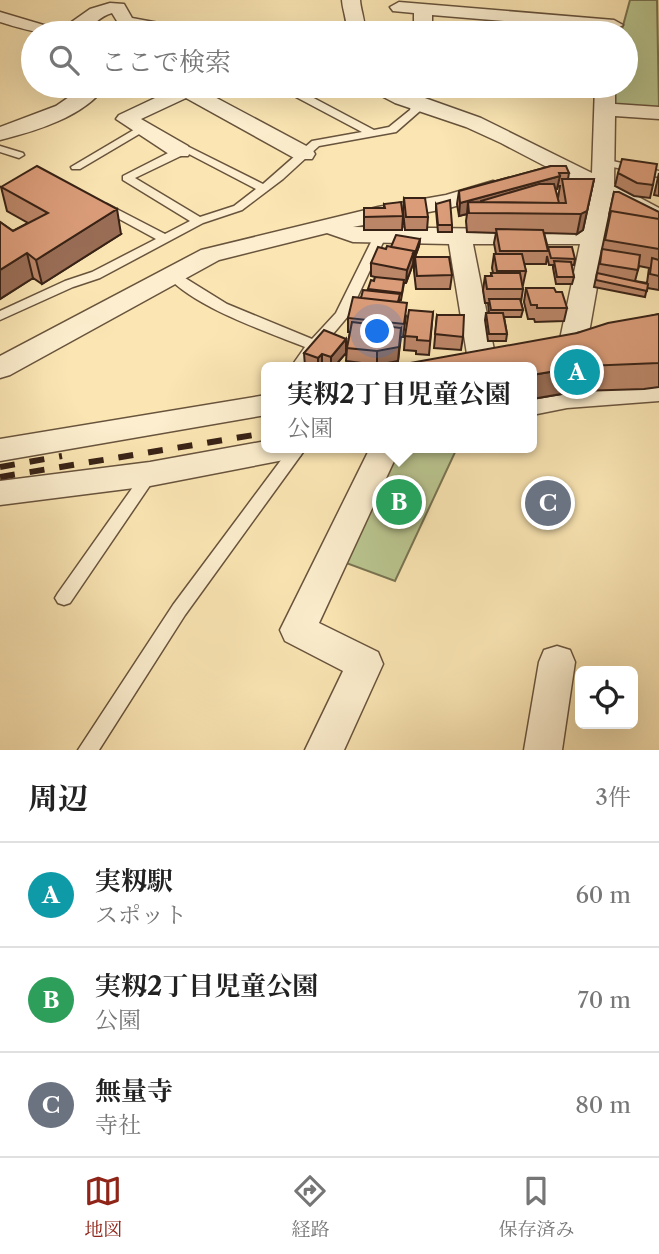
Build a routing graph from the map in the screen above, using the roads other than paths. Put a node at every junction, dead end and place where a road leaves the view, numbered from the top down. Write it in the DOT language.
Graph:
graph roads {
  1 [pos="351,0"];
  2 [pos="138,7"];
  3 [pos="399,7"];
  4 [pos="423,9"];
  5 [pos="0,17"];
  6 [pos="83,21"];
  7 [pos="130,21"];
  8 [pos="137,21"];
  9 [pos="357,21"];
  10 [pos="423,21"];
  11 [pos="588,21"];
  12 [pos="21,23"];
  13 [pos="81,98"];
  14 [pos="165,98"];
  15 [pos="201,98"];
  16 [pos="306,98"];
  17 [pos="419,98"];
  18 [pos="426,98"];
  19 [pos="601,98"];
  20 [pos="616,98"];
  21 [pos="659,113"];
  22 [pos="142,128"];
  23 [pos="0,134"];
  24 [pos="373,134"];
  25 [pos="0,149"];
  26 [pos="180,151"];
  27 [pos="304,154"];
  28 [pos="19,155"];
  29 [pos="603,162"];
  30 [pos="76,167"];
  31 [pos="569,170"];
  32 [pos="659,174"];
  33 [pos="603,189"];
  34 [pos="264,190"];
  35 [pos="92,200"];
  36 [pos="659,217"];
  37 [pos="199,221"];
  38 [pos="329,225"];
  39 [pos="380,236"];
  40 [pos="460,236"];
  41 [pos="592,237"];
  42 [pos="164,238"];
  43 [pos="173,276"];
  44 [pos="0,316"];
  45 [pos="573,344"];
  46 [pos="314,345"];
  47 [pos="483,359"];
  48 [pos="302,362"];
  49 [pos="0,368"];
  50 [pos="659,391"];
  51 [pos="537,404"];
  52 [pos="261,406"];
  53 [pos="0,450"];
  54 [pos="262,453"];
  55 [pos="294,453"];
  56 [pos="383,453"];
  57 [pos="150,474"];
  58 [pos="0,493"];
  59 [pos="64,598"];
  60 [pos="558,662"];
  61 [pos="88,750"];
  62 [pos="324,750"];
  63 [pos="542,750"];
  1 -- 9 [label="street"];
  2 -- 8 [label="street"];
  3 -- 4 [label="street"];
  4 -- 10 [label="street"];
  4 -- 11 [label="street"];
  5 -- 12 [label="street"];
  6 -- 7 [label="street"];
  13 -- 23 [label="street"];
  14 -- 22 [label="street"];
  15 -- 27 [label="street"];
  16 -- 24 [label="lane"];
  17 -- 24 [label="lane"];
  18 -- 31 [label="street"];
  19 -- 29 [label="street"];
  20 -- 21 [label="street"];
  22 -- 26 [label="street"];
  22 -- 30 [label="lane"];
  24 -- 27 [label="lane"];
  25 -- 28 [label="lane"];
  26 -- 34 [label="lane"];
  26 -- 37 [label="lane"];
  27 -- 34 [label="lane"];
  29 -- 32 [label="lane"];
  29 -- 33 [label="street"];
  31 -- 33 [label="street"];
  31 -- 38 [label="street"];
  33 -- 36 [label="street"];
  33 -- 41 [label="street"];
  34 -- 37 [label="lane"];
  35 -- 42 [label="lane"];
  37 -- 42 [label="lane"];
  38 -- 39 [label="street"];
  38 -- 43 [label="street"];
  39 -- 40 [label="street"];
  39 -- 46 [label="lane"];
  40 -- 41 [label="street"];
  40 -- 47 [label="street"];
  41 -- 45 [label="street"];
  42 -- 44 [label="lane"];
  43 -- 46 [label="lane"];
  43 -- 49 [label="street"];
  46 -- 48 [label="lane"];
  50 -- 51 [label="street"];
  52 -- 53 [label="street"];
  54 -- 57 [label="street"];
  55 -- 61 [label="lane"];
  56 -- 62 [label="street"];
  57 -- 58 [label="street"];
  57 -- 59 [label="lane"];
  60 -- 63 [label="street"];
}
